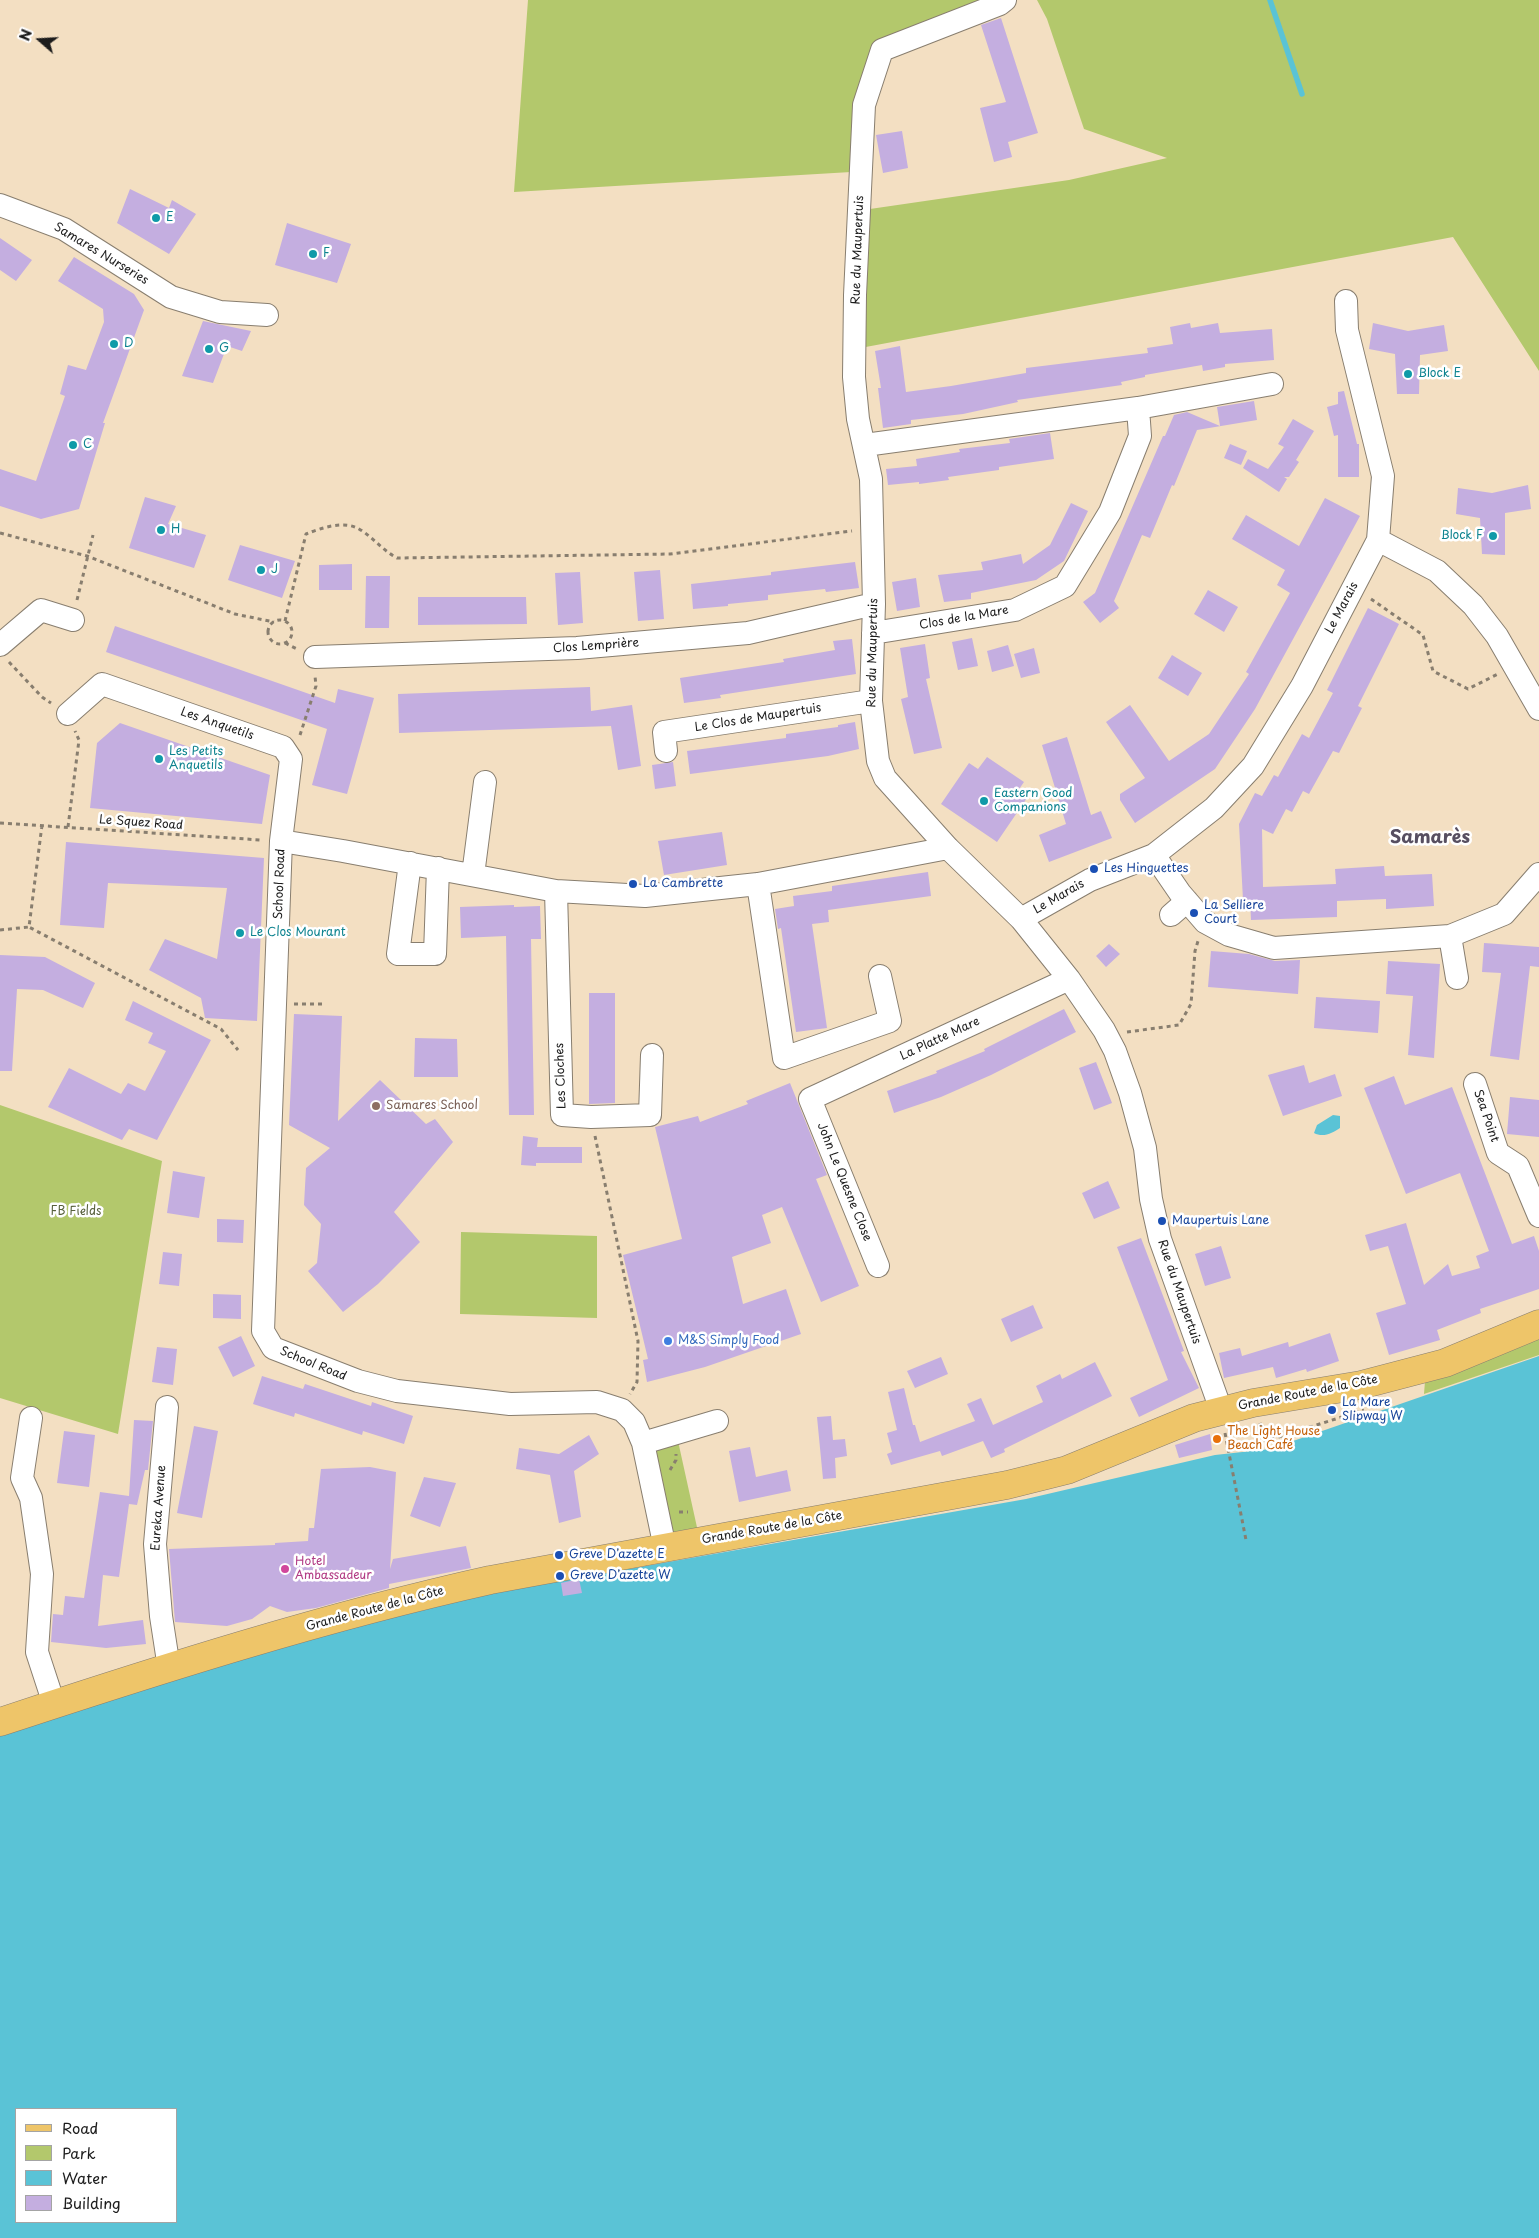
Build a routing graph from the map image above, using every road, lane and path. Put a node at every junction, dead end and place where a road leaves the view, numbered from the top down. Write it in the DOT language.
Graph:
graph roads {
  1 [pos="1005,0"];
  2 [pos="0,205"];
  3 [pos="1346,301"];
  4 [pos="267,315"];
  5 [pos="1272,384"];
  6 [pos="1138,408"];
  7 [pos="865,445"];
  8 [pos="873,530"];
  9 [pos="0,533"];
  10 [pos="93,535"];
  11 [pos="1378,540"];
  12 [pos="87,556"];
  13 [pos="1353,587"];
  14 [pos="874,604"];
  15 [pos="73,620"];
  16 [pos="284,621"];
  17 [pos="274,622"];
  18 [pos="874,634"];
  19 [pos="285,643"];
  20 [pos="0,645"];
  21 [pos="315,657"];
  22 [pos="1514,666"];
  23 [pos="871,701"];
  24 [pos="1539,709"];
  25 [pos="68,714"];
  26 [pos="666,751"];
  27 [pos="291,759"];
  28 [pos="485,782"];
  29 [pos="0,823"];
  30 [pos="42,825"];
  31 [pos="282,841"];
  32 [pos="948,848"];
  33 [pos="1154,855"];
  34 [pos="410,863"];
  35 [pos="438,868"];
  36 [pos="1539,874"];
  37 [pos="473,875"];
  38 [pos="758,884"];
  39 [pos="556,891"];
  40 [pos="1021,919"];
  41 [pos="1205,922"];
  42 [pos="30,927"];
  43 [pos="0,930"];
  44 [pos="1450,936"];
  45 [pos="880,976"];
  46 [pos="1457,978"];
  47 [pos="1070,979"];
  48 [pos="324,1004"];
  49 [pos="276,1005"];
  50 [pos="1104,1030"];
  51 [pos="238,1050"];
  52 [pos="652,1056"];
  53 [pos="1475,1084"];
  54 [pos="810,1099"];
  55 [pos="590,1117"];
  56 [pos="1529,1167"];
  57 [pos="1539,1216"];
  58 [pos="878,1266"];
  59 [pos="1539,1324"];
  60 [pos="167,1407"];
  61 [pos="622,1410"];
  62 [pos="1221,1410"];
  63 [pos="31,1418"];
  64 [pos="717,1421"];
  65 [pos="643,1443"];
  66 [pos="1246,1540"];
  67 [pos="665,1548"];
  68 [pos="169,1668"];
  69 [pos="54,1704"];
  70 [pos="0,1722"];
  1 -- 7 [label="street, Rue du Maupertuis"];
  2 -- 4 [label="street, Samares Nurseries"];
  3 -- 11 [label="street"];
  5 -- 6 [label="street"];
  6 -- 7 [label="street"];
  6 -- 18 [label="street, Clos de la Mare"];
  7 -- 8 [label="street, Rue du Maupertuis"];
  8 -- 14 [label="street, Rue du Maupertuis"];
  8 -- 16 [label="path"];
  9 -- 12 [label="path"];
  10 -- 12 [label="path"];
  11 -- 13 [label="street, Le Marais"];
  11 -- 22 [label="street"];
  12 -- 15 [label="path"];
  12 -- 17 [label="path"];
  13 -- 22 [label="path"];
  13 -- 33 [label="street, Le Marais"];
  14 -- 18 [label="street, Rue du Maupertuis"];
  14 -- 21 [label="street, Clos Lemprière"];
  15 -- 20 [label="street"];
  16 -- 17 [label="path"];
  16 -- 19 [label="path"];
  17 -- 19 [label="path"];
  18 -- 23 [label="street, Rue du Maupertuis"];
  19 -- 21 [label="path"];
  21 -- 27 [label="path"];
  22 -- 24 [label="street"];
  23 -- 26 [label="street, Le Clos de Maupertuis"];
  23 -- 32 [label="street, Rue du Maupertuis"];
  25 -- 27 [label="street, Les Anquetils"];
  27 -- 31 [label="street"];
  28 -- 37 [label="street"];
  29 -- 30 [label="path, Le Squez Road"];
  30 -- 31 [label="path, Le Squez Road"];
  30 -- 42 [label="path"];
  31 -- 34 [label="street"];
  31 -- 49 [label="street, School Road"];
  32 -- 38 [label="street"];
  32 -- 40 [label="street, Rue du Maupertuis"];
  33 -- 40 [label="street, Le Marais"];
  33 -- 41 [label="street"];
  34 -- 35 [label="street"];
  34 -- 35 [label="street"];
  35 -- 37 [label="street"];
  36 -- 44 [label="street"];
  37 -- 39 [label="street"];
  38 -- 39 [label="street"];
  38 -- 45 [label="street"];
  39 -- 55 [label="street, Les Cloches"];
  40 -- 47 [label="street, Rue du Maupertuis"];
  41 -- 44 [label="street"];
  41 -- 50 [label="path"];
  42 -- 43 [label="path"];
  42 -- 51 [label="path"];
  44 -- 46 [label="street"];
  47 -- 50 [label="street, Rue du Maupertuis"];
  47 -- 54 [label="street, La Platte Mare"];
  48 -- 49 [label="path"];
  49 -- 61 [label="street, School Road"];
  50 -- 62 [label="street, Rue du Maupertuis"];
  52 -- 55 [label="street, Les Cloches"];
  53 -- 56 [label="street, Sea Point"];
  54 -- 58 [label="street, John Le Quesne Close"];
  55 -- 61 [label="path"];
  56 -- 57 [label="street, Sea Point"];
  59 -- 62 [label="main road, Grande Route de la Côte"];
  60 -- 68 [label="street, Eureka Avenue"];
  61 -- 65 [label="street"];
  62 -- 66 [label="path"];
  62 -- 67 [label="main road, Grande Route de la Côte"];
  63 -- 69 [label="street"];
  64 -- 65 [label="street"];
  65 -- 67 [label="street"];
  67 -- 68 [label="main road, Grande Route de la Côte"];
  68 -- 69 [label="main road, Grande Route de la Côte"];
  69 -- 70 [label="main road, Grande Route de la Côte"];
}
